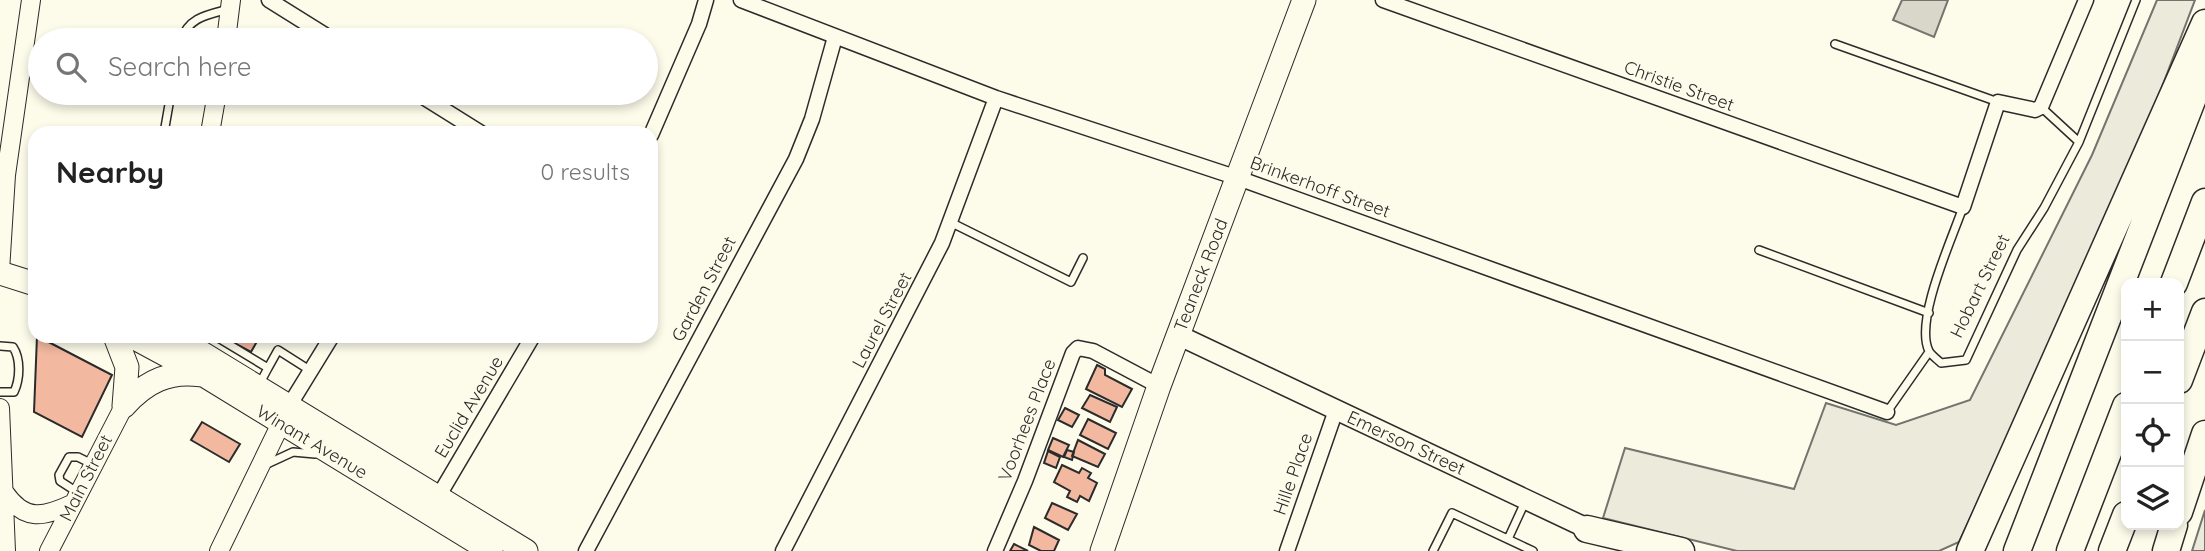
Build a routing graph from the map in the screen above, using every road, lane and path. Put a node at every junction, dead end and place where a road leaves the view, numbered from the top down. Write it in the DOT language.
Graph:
graph roads {
  1 [pos="32,0"];
  2 [pos="268,0"];
  3 [pos="706,0"];
  4 [pos="741,0"];
  5 [pos="1304,0"];
  6 [pos="1383,0"];
  7 [pos="2086,0"];
  8 [pos="2136,0"];
  9 [pos="230,5"];
  10 [pos="2205,23"];
  11 [pos="186,28"];
  12 [pos="227,28"];
  13 [pos="314,28"];
  14 [pos="835,37"];
  15 [pos="1835,44"];
  16 [pos="2205,67"];
  17 [pos="996,98"];
  18 [pos="1998,102"];
  19 [pos="170,105"];
  20 [pos="215,105"];
  21 [pos="436,105"];
  22 [pos="2041,107"];
  23 [pos="459,119"];
  24 [pos="165,126"];
  25 [pos="210,126"];
  26 [pos="454,126"];
  27 [pos="470,126"];
  28 [pos="655,126"];
  29 [pos="2079,142"];
  30 [pos="1238,178"];
  31 [pos="2205,202"];
  32 [pos="1963,208"];
  33 [pos="951,223"];
  34 [pos="1759,250"];
  35 [pos="1083,258"];
  36 [pos="0,272"];
  37 [pos="2176,278"];
  38 [pos="28,282"];
  39 [pos="1929,313"];
  40 [pos="2205,313"];
  41 [pos="1178,335"];
  42 [pos="118,343"];
  43 [pos="144,343"];
  44 [pos="210,343"];
  45 [pos="328,343"];
  46 [pos="529,343"];
  47 [pos="0,346"];
  48 [pos="1929,352"];
  49 [pos="2184,368"];
  50 [pos="312,371"];
  51 [pos="207,377"];
  52 [pos="263,377"];
  53 [pos="1159,386"];
  54 [pos="0,392"];
  55 [pos="124,406"];
  56 [pos="0,408"];
  57 [pos="1336,410"];
  58 [pos="1887,412"];
  59 [pos="286,415"];
  60 [pos="2121,419"];
  61 [pos="2205,434"];
  62 [pos="339,458"];
  63 [pos="260,468"];
  64 [pos="5,493"];
  65 [pos="2184,497"];
  66 [pos="75,498"];
  67 [pos="438,498"];
  68 [pos="1526,499"];
  69 [pos="2121,528"];
  70 [pos="2135,530"];
  71 [pos="2172,530"];
  72 [pos="1508,539"];
  73 [pos="1593,540"];
  74 [pos="1968,547"];
  75 [pos="6,551"];
  76 [pos="49,551"];
  77 [pos="219,551"];
  78 [pos="491,551"];
  79 [pos="526,551"];
  80 [pos="586,551"];
  81 [pos="783,551"];
  82 [pos="995,551"];
  83 [pos="1102,551"];
  84 [pos="1287,551"];
  85 [pos="1433,551"];
  86 [pos="1532,551"];
  87 [pos="1635,551"];
  88 [pos="1681,551"];
  89 [pos="2017,551"];
  90 [pos="2070,551"];
  91 [pos="2112,551"];
  92 [pos="2127,551"];
  93 [pos="2166,551"];
  1 -- 36 [label="street"];
  2 -- 13 [label="street"];
  3 -- 28 [label="street"];
  4 -- 14 [label="street, Brinkerhoff Street"];
  5 -- 30 [label="main road, Teaneck Road"];
  6 -- 32 [label="street, Christie Street"];
  7 -- 22 [label="street"];
  8 -- 29 [label="lane, Hobart Street"];
  9 -- 11 [label="lane"];
  9 -- 12 [label="street"];
  10 -- 74 [label="highway"];
  14 -- 17 [label="street, Brinkerhoff Street"];
  14 -- 80 [label="street, Garden Street"];
  15 -- 18 [label="lane"];
  16 -- 89 [label="highway"];
  17 -- 30 [label="street, Brinkerhoff Street"];
  17 -- 33 [label="street, Laurel Street"];
  18 -- 22 [label="street"];
  18 -- 32 [label="street, Hobart Street"];
  19 -- 24 [label="lane"];
  20 -- 25 [label="street"];
  21 -- 23 [label="street"];
  22 -- 29 [label="lane"];
  23 -- 26 [label="street"];
  23 -- 27 [label="street"];
  29 -- 48 [label="lane, Hobart Street"];
  30 -- 41 [label="main road, Teaneck Road"];
  30 -- 58 [label="street, Brinkerhoff Street"];
  31 -- 37 [label="highway"];
  32 -- 39 [label="lane, Hobart Street"];
  33 -- 35 [label="lane"];
  33 -- 81 [label="street, Laurel Street"];
  34 -- 39 [label="lane"];
  36 -- 38 [label="main road"];
  39 -- 48 [label="lane, Hobart Street"];
  40 -- 49 [label="highway"];
  41 -- 53 [label="main road, Teaneck Road"];
  41 -- 57 [label="main road, Emerson Street"];
  42 -- 55 [label="main road"];
  43 -- 51 [label="main road, Winant Avenue"];
  44 -- 52 [label="main road, Winant Avenue"];
  45 -- 50 [label="street"];
  46 -- 67 [label="street, Euclid Avenue"];
  47 -- 54 [label="lane"];
  48 -- 58 [label="lane"];
  50 -- 52 [label="lane"];
  50 -- 59 [label="street"];
  51 -- 55 [label="main road"];
  51 -- 59 [label="main road, Winant Avenue"];
  52 -- 59 [label="main road, Winant Avenue"];
  53 -- 82 [label="street, Voorhees Place"];
  53 -- 83 [label="main road, Teaneck Road"];
  55 -- 66 [label="street, Main Street"];
  56 -- 64 [label="street"];
  57 -- 68 [label="main road, Emerson Street"];
  57 -- 84 [label="street, Hille Place"];
  59 -- 62 [label="main road, Winant Avenue"];
  59 -- 63 [label="street"];
  59 -- 67 [label="main road, Winant Avenue"];
  60 -- 90 [label="highway"];
  61 -- 65 [label="highway"];
  62 -- 63 [label="lane"];
  62 -- 78 [label="main road, Winant Avenue"];
  63 -- 77 [label="street"];
  64 -- 66 [label="street"];
  64 -- 75 [label="street"];
  66 -- 76 [label="street, Main Street"];
  67 -- 79 [label="main road, Winant Avenue"];
  68 -- 72 [label="lane"];
  68 -- 73 [label="main road, Emerson Street"];
  69 -- 91 [label="highway"];
  70 -- 92 [label="highway"];
  71 -- 93 [label="highway"];
  72 -- 85 [label="lane"];
  72 -- 86 [label="lane"];
  73 -- 87 [label="main road, Emerson Street"];
  73 -- 88 [label="highway"];
}
